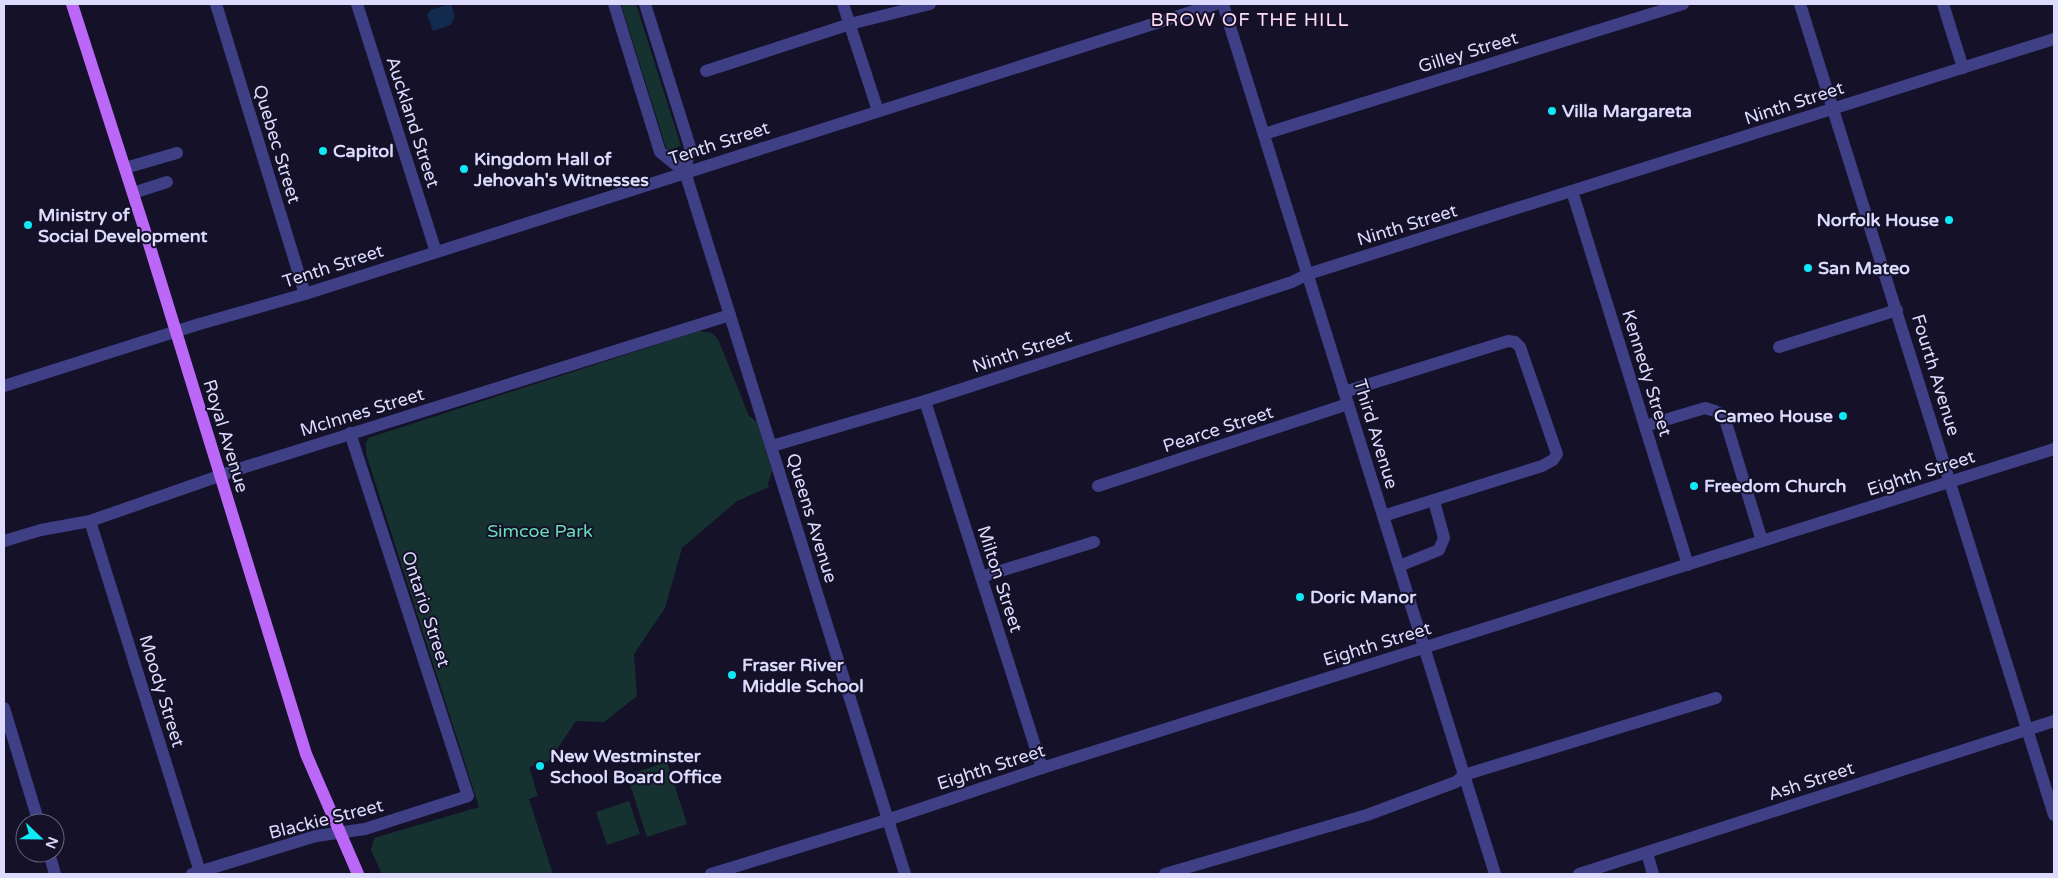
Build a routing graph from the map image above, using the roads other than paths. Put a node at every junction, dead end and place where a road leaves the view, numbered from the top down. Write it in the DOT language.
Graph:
graph roads {
  1 [pos="72,4"];
  2 [pos="216,4"];
  3 [pos="357,4"];
  4 [pos="614,4"];
  5 [pos="645,4"];
  6 [pos="842,4"];
  7 [pos="930,4"];
  8 [pos="1216,4"];
  9 [pos="1223,4"];
  10 [pos="1683,4"];
  11 [pos="1800,4"];
  12 [pos="1943,4"];
  13 [pos="850,24"];
  14 [pos="2054,39"];
  15 [pos="1963,68"];
  16 [pos="706,71"];
  17 [pos="1833,109"];
  18 [pos="878,111"];
  19 [pos="1264,134"];
  20 [pos="177,153"];
  21 [pos="125,168"];
  22 [pos="685,172"];
  23 [pos="168,182"];
  24 [pos="1572,192"];
  25 [pos="133,193"];
  26 [pos="436,252"];
  27 [pos="1308,274"];
  28 [pos="305,294"];
  29 [pos="1897,310"];
  30 [pos="730,314"];
  31 [pos="176,331"];
  32 [pos="1779,347"];
  33 [pos="4,386"];
  34 [pos="1346,398"];
  35 [pos="924,401"];
  36 [pos="1645,426"];
  37 [pos="350,433"];
  38 [pos="772,446"];
  39 [pos="2054,449"];
  40 [pos="220,477"];
  41 [pos="1950,482"];
  42 [pos="1098,486"];
  43 [pos="1434,501"];
  44 [pos="1383,516"];
  45 [pos="90,521"];
  46 [pos="4,541"];
  47 [pos="1762,541"];
  48 [pos="1094,542"];
  49 [pos="1688,564"];
  50 [pos="1399,566"];
  51 [pos="981,577"];
  52 [pos="1424,647"];
  53 [pos="1716,698"];
  54 [pos="4,708"];
  55 [pos="2054,721"];
  56 [pos="2027,729"];
  57 [pos="1042,768"];
  58 [pos="1464,775"];
  59 [pos="468,796"];
  60 [pos="37,813"];
  61 [pos="2054,815"];
  62 [pos="887,820"];
  63 [pos="340,832"];
  64 [pos="1647,853"];
  65 [pos="196,873"];
  66 [pos="358,874"];
  67 [pos="711,874"];
  68 [pos="905,874"];
  69 [pos="1165,874"];
  70 [pos="1495,874"];
  71 [pos="1579,874"];
  72 [pos="1653,874"];
  1 -- 21 [label="main road, Royal Avenue"];
  2 -- 28 [label="street, Quebec Street"];
  3 -- 26 [label="street, Auckland Street"];
  4 -- 22 [label="street"];
  5 -- 22 [label="street, Queens Avenue"];
  6 -- 13 [label="street"];
  7 -- 13 [label="street"];
  8 -- 18 [label="street, Tenth Street"];
  9 -- 19 [label="street, Third Avenue"];
  10 -- 19 [label="street, Gilley Street"];
  11 -- 17 [label="street, Fourth Avenue"];
  12 -- 15 [label="street"];
  13 -- 16 [label="street"];
  13 -- 18 [label="street"];
  14 -- 15 [label="street, Ninth Street"];
  15 -- 17 [label="street, Ninth Street"];
  17 -- 24 [label="street, Ninth Street"];
  17 -- 29 [label="street, Fourth Avenue"];
  18 -- 22 [label="street, Tenth Street"];
  19 -- 27 [label="street, Third Avenue"];
  20 -- 21 [label="street"];
  21 -- 25 [label="main road, Royal Avenue"];
  22 -- 26 [label="street, Tenth Street"];
  22 -- 30 [label="street, Queens Avenue"];
  23 -- 25 [label="street"];
  24 -- 27 [label="street, Ninth Street"];
  24 -- 36 [label="street, Kennedy Street"];
  25 -- 31 [label="main road, Royal Avenue"];
  26 -- 28 [label="street, Tenth Street"];
  27 -- 34 [label="street, Third Avenue"];
  27 -- 35 [label="street, Ninth Street"];
  28 -- 31 [label="street, Tenth Street"];
  29 -- 32 [label="street"];
  29 -- 41 [label="street, Fourth Avenue"];
  30 -- 37 [label="street, McInnes Street"];
  30 -- 38 [label="street, Queens Avenue"];
  31 -- 33 [label="street, Tenth Street"];
  31 -- 40 [label="main road, Royal Avenue"];
  34 -- 42 [label="street, Pearce Street"];
  34 -- 43 [label="street, Pearce Street"];
  34 -- 44 [label="street, Third Avenue"];
  35 -- 38 [label="street, Ninth Street"];
  35 -- 51 [label="street, Milton Street"];
  36 -- 47 [label="street"];
  36 -- 49 [label="street, Kennedy Street"];
  37 -- 40 [label="street, McInnes Street"];
  37 -- 59 [label="street, Ontario Street"];
  38 -- 62 [label="street, Queens Avenue"];
  39 -- 41 [label="street, Eighth Street"];
  40 -- 45 [label="street, McInnes Street"];
  40 -- 63 [label="main road, Royal Avenue"];
  41 -- 47 [label="street, Eighth Street"];
  41 -- 56 [label="street, Fourth Avenue"];
  43 -- 44 [label="street"];
  43 -- 50 [label="street"];
  44 -- 50 [label="street, Third Avenue"];
  45 -- 46 [label="street, McInnes Street"];
  45 -- 65 [label="street, Moody Street"];
  47 -- 49 [label="street, Eighth Street"];
  48 -- 51 [label="street"];
  49 -- 52 [label="street, Eighth Street"];
  50 -- 52 [label="street, Third Avenue"];
  51 -- 57 [label="street, Milton Street"];
  52 -- 57 [label="street, Eighth Street"];
  52 -- 58 [label="street, Third Avenue"];
  53 -- 58 [label="street"];
  54 -- 60 [label="street"];
  55 -- 56 [label="street, Ash Street"];
  56 -- 61 [label="street, Fourth Avenue"];
  56 -- 64 [label="street, Ash Street"];
  57 -- 62 [label="street, Eighth Street"];
  58 -- 69 [label="street"];
  58 -- 70 [label="street, Third Avenue"];
  59 -- 63 [label="street, Blackie Street"];
  62 -- 67 [label="street, Eighth Street"];
  62 -- 68 [label="street, Queens Avenue"];
  63 -- 65 [label="street, Blackie Street"];
  63 -- 66 [label="main road, Royal Avenue"];
  64 -- 71 [label="street, Ash Street"];
  64 -- 72 [label="street"];
}
